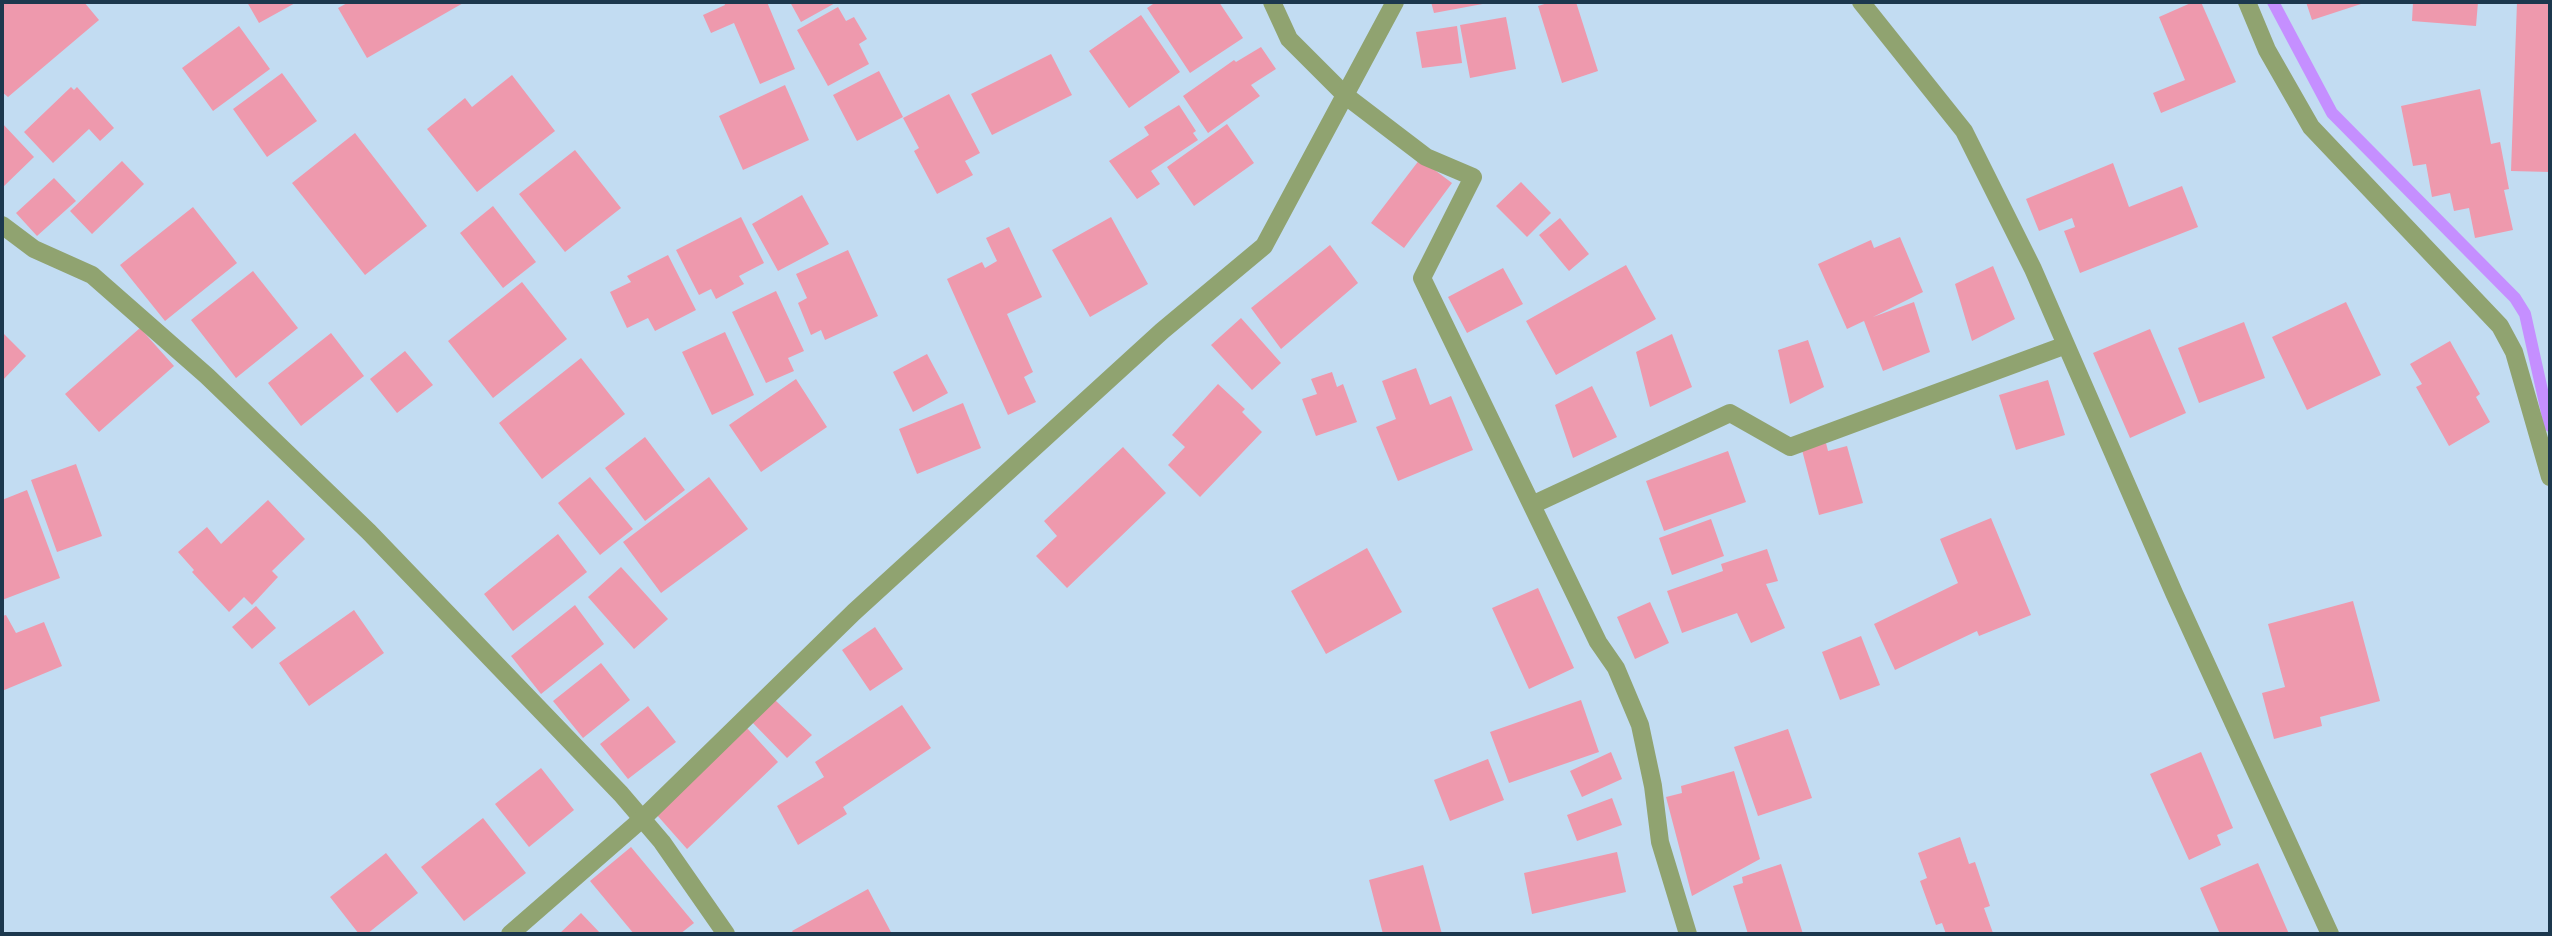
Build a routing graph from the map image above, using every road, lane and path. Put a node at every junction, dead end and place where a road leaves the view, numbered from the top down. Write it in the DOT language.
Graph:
graph roads {
  1 [pos="1272,2"];
  2 [pos="1395,2"];
  3 [pos="1861,2"];
  4 [pos="2247,2"];
  5 [pos="1346,96"];
  6 [pos="2,225"];
  7 [pos="2066,345"];
  8 [pos="2550,477"];
  9 [pos="1532,505"];
  10 [pos="642,819"];
  11 [pos="510,934"];
  12 [pos="726,934"];
  13 [pos="1688,934"];
  14 [pos="2330,934"];
  1 -- 5 [label="street"];
  2 -- 5 [label="street"];
  3 -- 7 [label="street"];
  4 -- 8 [label="street"];
  5 -- 9 [label="street"];
  5 -- 10 [label="street"];
  6 -- 10 [label="street"];
  7 -- 9 [label="street"];
  7 -- 14 [label="street"];
  9 -- 13 [label="street"];
  10 -- 11 [label="street"];
  10 -- 12 [label="street"];
}
